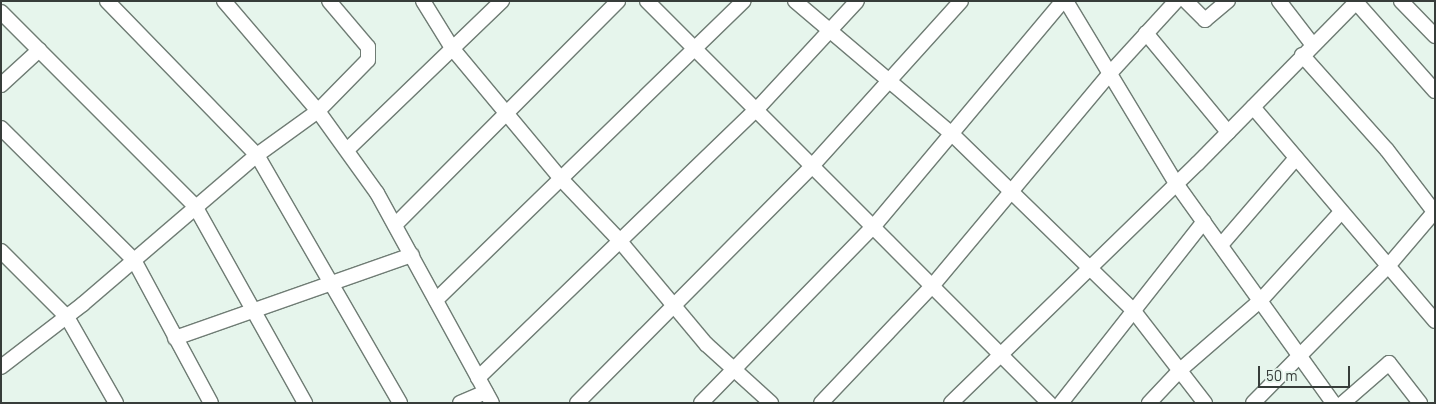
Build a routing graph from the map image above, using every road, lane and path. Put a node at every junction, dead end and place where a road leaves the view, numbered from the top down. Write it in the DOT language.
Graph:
graph roads {
  1 [pos="107,1"];
  2 [pos="224,1"];
  3 [pos="328,1"];
  4 [pos="423,1"];
  5 [pos="502,1"];
  6 [pos="618,1"];
  7 [pos="647,1"];
  8 [pos="744,1"];
  9 [pos="795,1"];
  10 [pos="857,1"];
  11 [pos="961,1"];
  12 [pos="1062,1"];
  13 [pos="1066,1"];
  14 [pos="1176,1"];
  15 [pos="1186,1"];
  16 [pos="1228,1"];
  17 [pos="1279,1"];
  18 [pos="1401,1"];
  19 [pos="1356,2"];
  20 [pos="1,12"];
  21 [pos="831,31"];
  22 [pos="1146,33"];
  23 [pos="1435,36"];
  24 [pos="1312,44"];
  25 [pos="452,48"];
  26 [pos="696,49"];
  27 [pos="39,50"];
  28 [pos="1302,55"];
  29 [pos="1111,72"];
  30 [pos="890,81"];
  31 [pos="1,85"];
  32 [pos="1435,90"];
  33 [pos="1253,107"];
  34 [pos="757,109"];
  35 [pos="318,111"];
  36 [pos="505,111"];
  37 [pos="1,128"];
  38 [pos="1228,132"];
  39 [pos="952,134"];
  40 [pos="348,149"];
  41 [pos="257,155"];
  42 [pos="1296,158"];
  43 [pos="812,166"];
  44 [pos="561,179"];
  45 [pos="1175,182"];
  46 [pos="1011,194"];
  47 [pos="196,206"];
  48 [pos="1341,212"];
  49 [pos="1434,212"];
  50 [pos="1204,221"];
  51 [pos="395,224"];
  52 [pos="874,226"];
  53 [pos="619,240"];
  54 [pos="1221,245"];
  55 [pos="412,255"];
  56 [pos="3,256"];
  57 [pos="134,260"];
  58 [pos="1389,265"];
  59 [pos="1088,268"];
  60 [pos="334,285"];
  61 [pos="933,285"];
  62 [pos="436,300"];
  63 [pos="1261,300"];
  64 [pos="674,303"];
  65 [pos="252,308"];
  66 [pos="1133,310"];
  67 [pos="67,317"];
  68 [pos="1435,320"];
  69 [pos="175,338"];
  70 [pos="1000,354"];
  71 [pos="1301,358"];
  72 [pos="1,367"];
  73 [pos="734,370"];
  74 [pos="1179,370"];
  75 [pos="478,378"];
  76 [pos="489,397"];
  77 [pos="116,403"];
  78 [pos="211,403"];
  79 [pos="305,403"];
  80 [pos="400,403"];
  81 [pos="460,403"];
  82 [pos="577,403"];
  83 [pos="701,403"];
  84 [pos="771,403"];
  85 [pos="822,403"];
  86 [pos="951,403"];
  87 [pos="1049,403"];
  88 [pos="1061,403"];
  89 [pos="1149,403"];
  90 [pos="1205,403"];
  91 [pos="1253,403"];
  92 [pos="1333,403"];
  93 [pos="1342,403"];
  94 [pos="1420,403"];
  1 -- 41 [label="street"];
  2 -- 35 [label="street"];
  3 -- 35 [label="street"];
  4 -- 25 [label="street"];
  5 -- 25 [label="street"];
  6 -- 36 [label="street"];
  7 -- 26 [label="street"];
  8 -- 26 [label="street"];
  9 -- 21 [label="street"];
  10 -- 21 [label="street"];
  11 -- 30 [label="street"];
  12 -- 39 [label="street"];
  13 -- 29 [label="street"];
  14 -- 22 [label="street"];
  15 -- 16 [label="street"];
  17 -- 24 [label="street"];
  18 -- 23 [label="street"];
  19 -- 24 [label="street"];
  19 -- 32 [label="street"];
  20 -- 27 [label="street"];
  21 -- 30 [label="street"];
  21 -- 34 [label="street"];
  22 -- 29 [label="street"];
  22 -- 38 [label="street"];
  24 -- 28 [label="street"];
  25 -- 36 [label="street"];
  25 -- 40 [label="street"];
  26 -- 34 [label="street"];
  26 -- 44 [label="street"];
  27 -- 31 [label="street"];
  27 -- 47 [label="street"];
  28 -- 33 [label="street"];
  28 -- 49 [label="street"];
  29 -- 45 [label="street"];
  29 -- 46 [label="street"];
  30 -- 39 [label="street"];
  30 -- 43 [label="street"];
  33 -- 38 [label="street"];
  33 -- 42 [label="street"];
  34 -- 43 [label="street"];
  34 -- 53 [label="street"];
  35 -- 40 [label="street"];
  35 -- 41 [label="street"];
  36 -- 44 [label="street"];
  36 -- 51 [label="street"];
  37 -- 57 [label="street"];
  38 -- 45 [label="street"];
  39 -- 46 [label="street"];
  39 -- 52 [label="street"];
  40 -- 51 [label="street"];
  41 -- 47 [label="street"];
  41 -- 60 [label="street"];
  42 -- 48 [label="street"];
  42 -- 54 [label="street"];
  43 -- 52 [label="street"];
  43 -- 64 [label="street"];
  44 -- 53 [label="street"];
  44 -- 62 [label="street"];
  45 -- 50 [label="street"];
  45 -- 59 [label="street"];
  46 -- 59 [label="street"];
  46 -- 61 [label="street"];
  47 -- 57 [label="street"];
  47 -- 65 [label="street"];
  48 -- 58 [label="street"];
  48 -- 63 [label="street"];
  49 -- 58 [label="street"];
  50 -- 54 [label="street"];
  50 -- 66 [label="street"];
  51 -- 55 [label="street"];
  52 -- 61 [label="street"];
  52 -- 73 [label="street"];
  53 -- 64 [label="street"];
  53 -- 75 [label="street"];
  54 -- 63 [label="street"];
  55 -- 60 [label="street"];
  55 -- 62 [label="street"];
  56 -- 67 [label="street"];
  57 -- 67 [label="street"];
  57 -- 69 [label="street"];
  58 -- 68 [label="street"];
  58 -- 71 [label="street"];
  59 -- 66 [label="street"];
  59 -- 70 [label="street"];
  60 -- 65 [label="street"];
  60 -- 80 [label="street"];
  61 -- 70 [label="street"];
  61 -- 85 [label="street"];
  62 -- 75 [label="street"];
  63 -- 71 [label="street"];
  63 -- 74 [label="street"];
  64 -- 73 [label="street"];
  64 -- 82 [label="street"];
  65 -- 69 [label="street"];
  65 -- 79 [label="street"];
  66 -- 74 [label="street"];
  66 -- 88 [label="street"];
  67 -- 72 [label="street"];
  67 -- 77 [label="street"];
  69 -- 78 [label="street"];
  70 -- 86 [label="street"];
  70 -- 87 [label="street"];
  71 -- 91 [label="street"];
  71 -- 92 [label="street"];
  73 -- 83 [label="street"];
  73 -- 84 [label="street"];
  74 -- 89 [label="street"];
  74 -- 90 [label="street"];
  75 -- 76 [label="street"];
  76 -- 81 [label="street"];
  93 -- 94 [label="street"];
}
